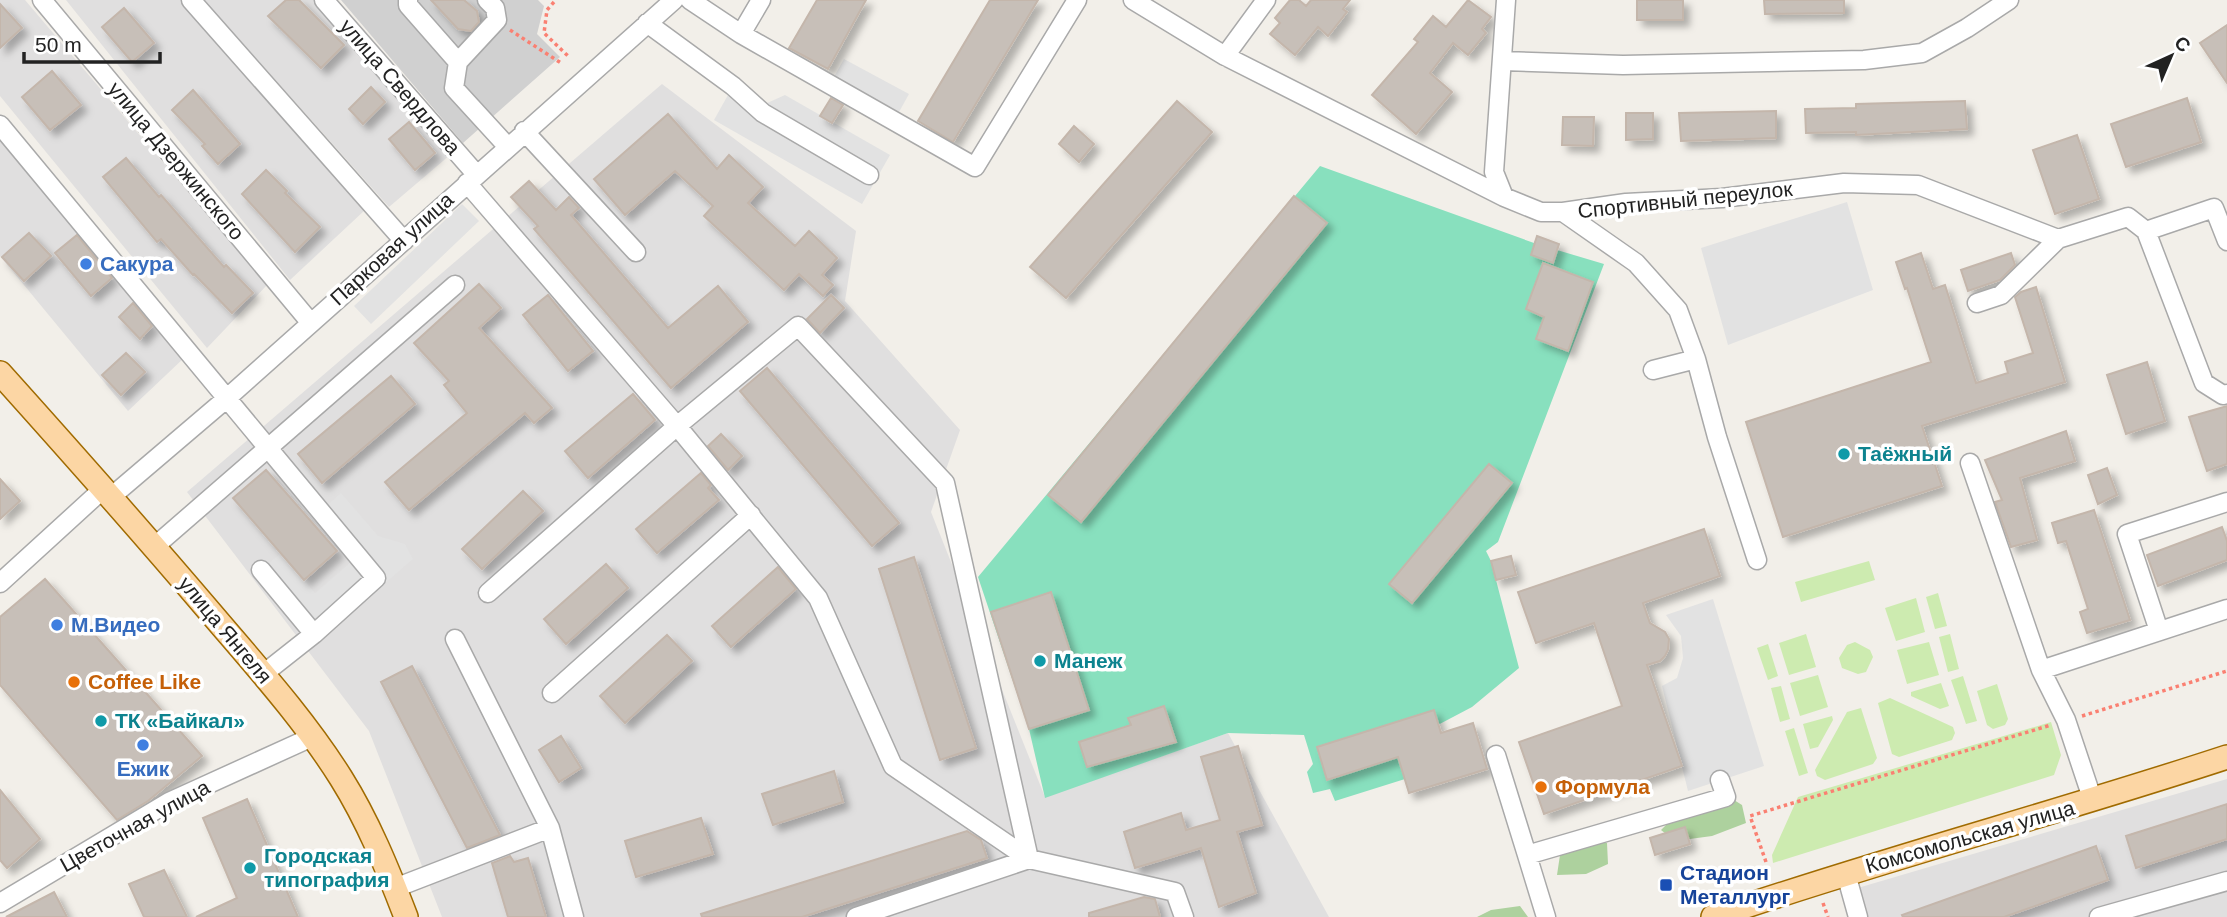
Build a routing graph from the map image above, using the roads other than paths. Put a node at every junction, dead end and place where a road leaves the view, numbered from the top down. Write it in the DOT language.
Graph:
graph roads {
  1 [pos="42,0"];
  2 [pos="191,0"];
  3 [pos="324,0"];
  4 [pos="408,0"];
  5 [pos="487,0"];
  6 [pos="690,0"];
  7 [pos="761,0"];
  8 [pos="1077,0"];
  9 [pos="1133,0"];
  10 [pos="1266,0"];
  11 [pos="1506,0"];
  12 [pos="2008,0"];
  13 [pos="668,2"];
  14 [pos="647,23"];
  15 [pos="741,34"];
  16 [pos="1225,56"];
  17 [pos="1503,61"];
  18 [pos="458,62"];
  19 [pos="0,125"];
  20 [pos="524,131"];
  21 [pos="507,146"];
  22 [pos="869,175"];
  23 [pos="471,178"];
  24 [pos="1504,197"];
  25 [pos="1563,212"];
  26 [pos="2146,232"];
  27 [pos="2058,239"];
  28 [pos="404,240"];
  29 [pos="2227,241"];
  30 [pos="636,252"];
  31 [pos="455,285"];
  32 [pos="1978,303"];
  33 [pos="310,322"];
  34 [pos="1696,359"];
  35 [pos="1653,370"];
  36 [pos="0,373"];
  37 [pos="2227,394"];
  38 [pos="226,399"];
  39 [pos="677,425"];
  40 [pos="268,448"];
  41 [pos="1970,463"];
  42 [pos="107,493"];
  43 [pos="2227,502"];
  44 [pos="751,515"];
  45 [pos="155,547"];
  46 [pos="1757,560"];
  47 [pos="261,570"];
  48 [pos="0,583"];
  49 [pos="488,593"];
  50 [pos="2227,609"];
  51 [pos="2160,631"];
  52 [pos="314,634"];
  53 [pos="455,639"];
  54 [pos="2041,670"];
  55 [pos="262,675"];
  56 [pos="552,693"];
  57 [pos="312,737"];
  58 [pos="1496,755"];
  59 [pos="2227,757"];
  60 [pos="1720,780"];
  61 [pos="2092,801"];
  62 [pos="551,828"];
  63 [pos="1527,855"];
  64 [pos="1029,859"];
  65 [pos="1846,874"];
  66 [pos="2227,881"];
  67 [pos="395,888"];
  68 [pos="0,903"];
  69 [pos="406,917"];
  70 [pos="575,917"];
  71 [pos="856,917"];
  72 [pos="1184,917"];
  73 [pos="1546,917"];
  74 [pos="1713,917"];
  75 [pos="1858,917"];
  76 [pos="2099,917"];
  1 -- 33 [label="street, улица Дзержинского"];
  2 -- 28 [label="street"];
  3 -- 23 [label="street, улица Свердлова"];
  4 -- 18 [label="street"];
  5 -- 18 [label="street"];
  6 -- 15 [label="street"];
  7 -- 15 [label="street"];
  8 -- 15 [label="street"];
  9 -- 16 [label="street, Спортивный переулок"];
  10 -- 16 [label="street"];
  11 -- 17 [label="street"];
  12 -- 17 [label="street"];
  13 -- 14 [label="street, Парковая улица"];
  14 -- 20 [label="street, Парковая улица"];
  14 -- 22 [label="street"];
  16 -- 24 [label="street, Спортивный переулок"];
  17 -- 24 [label="street"];
  18 -- 21 [label="street"];
  19 -- 38 [label="street"];
  20 -- 21 [label="street, Парковая улица"];
  20 -- 30 [label="street"];
  21 -- 23 [label="street, Парковая улица"];
  23 -- 28 [label="street, Парковая улица"];
  23 -- 39 [label="street, улица Свердлова"];
  24 -- 25 [label="street, Спортивный переулок"];
  25 -- 27 [label="street, Спортивный переулок"];
  25 -- 34 [label="street"];
  26 -- 27 [label="street"];
  26 -- 29 [label="street"];
  26 -- 37 [label="street"];
  27 -- 32 [label="street"];
  28 -- 33 [label="street, Парковая улица"];
  31 -- 40 [label="street"];
  33 -- 38 [label="street, Парковая улица"];
  34 -- 35 [label="street"];
  34 -- 46 [label="street"];
  36 -- 42 [label="main road, улица Янгеля"];
  38 -- 40 [label="street"];
  38 -- 42 [label="street, Парковая улица"];
  39 -- 44 [label="street, улица Свердлова"];
  39 -- 49 [label="street"];
  39 -- 64 [label="street"];
  40 -- 45 [label="street"];
  40 -- 52 [label="street"];
  41 -- 54 [label="street"];
  42 -- 45 [label="main road, улица Янгеля"];
  42 -- 48 [label="street, Парковая улица"];
  43 -- 51 [label="street"];
  44 -- 56 [label="street"];
  44 -- 64 [label="street, улица Свердлова"];
  45 -- 55 [label="main road, улица Янгеля"];
  47 -- 52 [label="street"];
  50 -- 51 [label="street"];
  51 -- 54 [label="street"];
  52 -- 55 [label="street"];
  53 -- 62 [label="street"];
  54 -- 61 [label="street"];
  55 -- 57 [label="main road, улица Янгеля"];
  57 -- 67 [label="main road, улица Янгеля"];
  57 -- 68 [label="street, Цветочная улица"];
  58 -- 63 [label="street"];
  59 -- 61 [label="main road, Комсомольская улица"];
  60 -- 63 [label="street"];
  61 -- 65 [label="main road, Комсомольская улица"];
  62 -- 67 [label="street"];
  62 -- 70 [label="street"];
  63 -- 73 [label="street"];
  64 -- 71 [label="street"];
  64 -- 72 [label="street"];
  65 -- 74 [label="main road, Комсомольская улица"];
  65 -- 75 [label="street"];
  66 -- 76 [label="street"];
  67 -- 69 [label="main road, улица Янгеля"];
}
